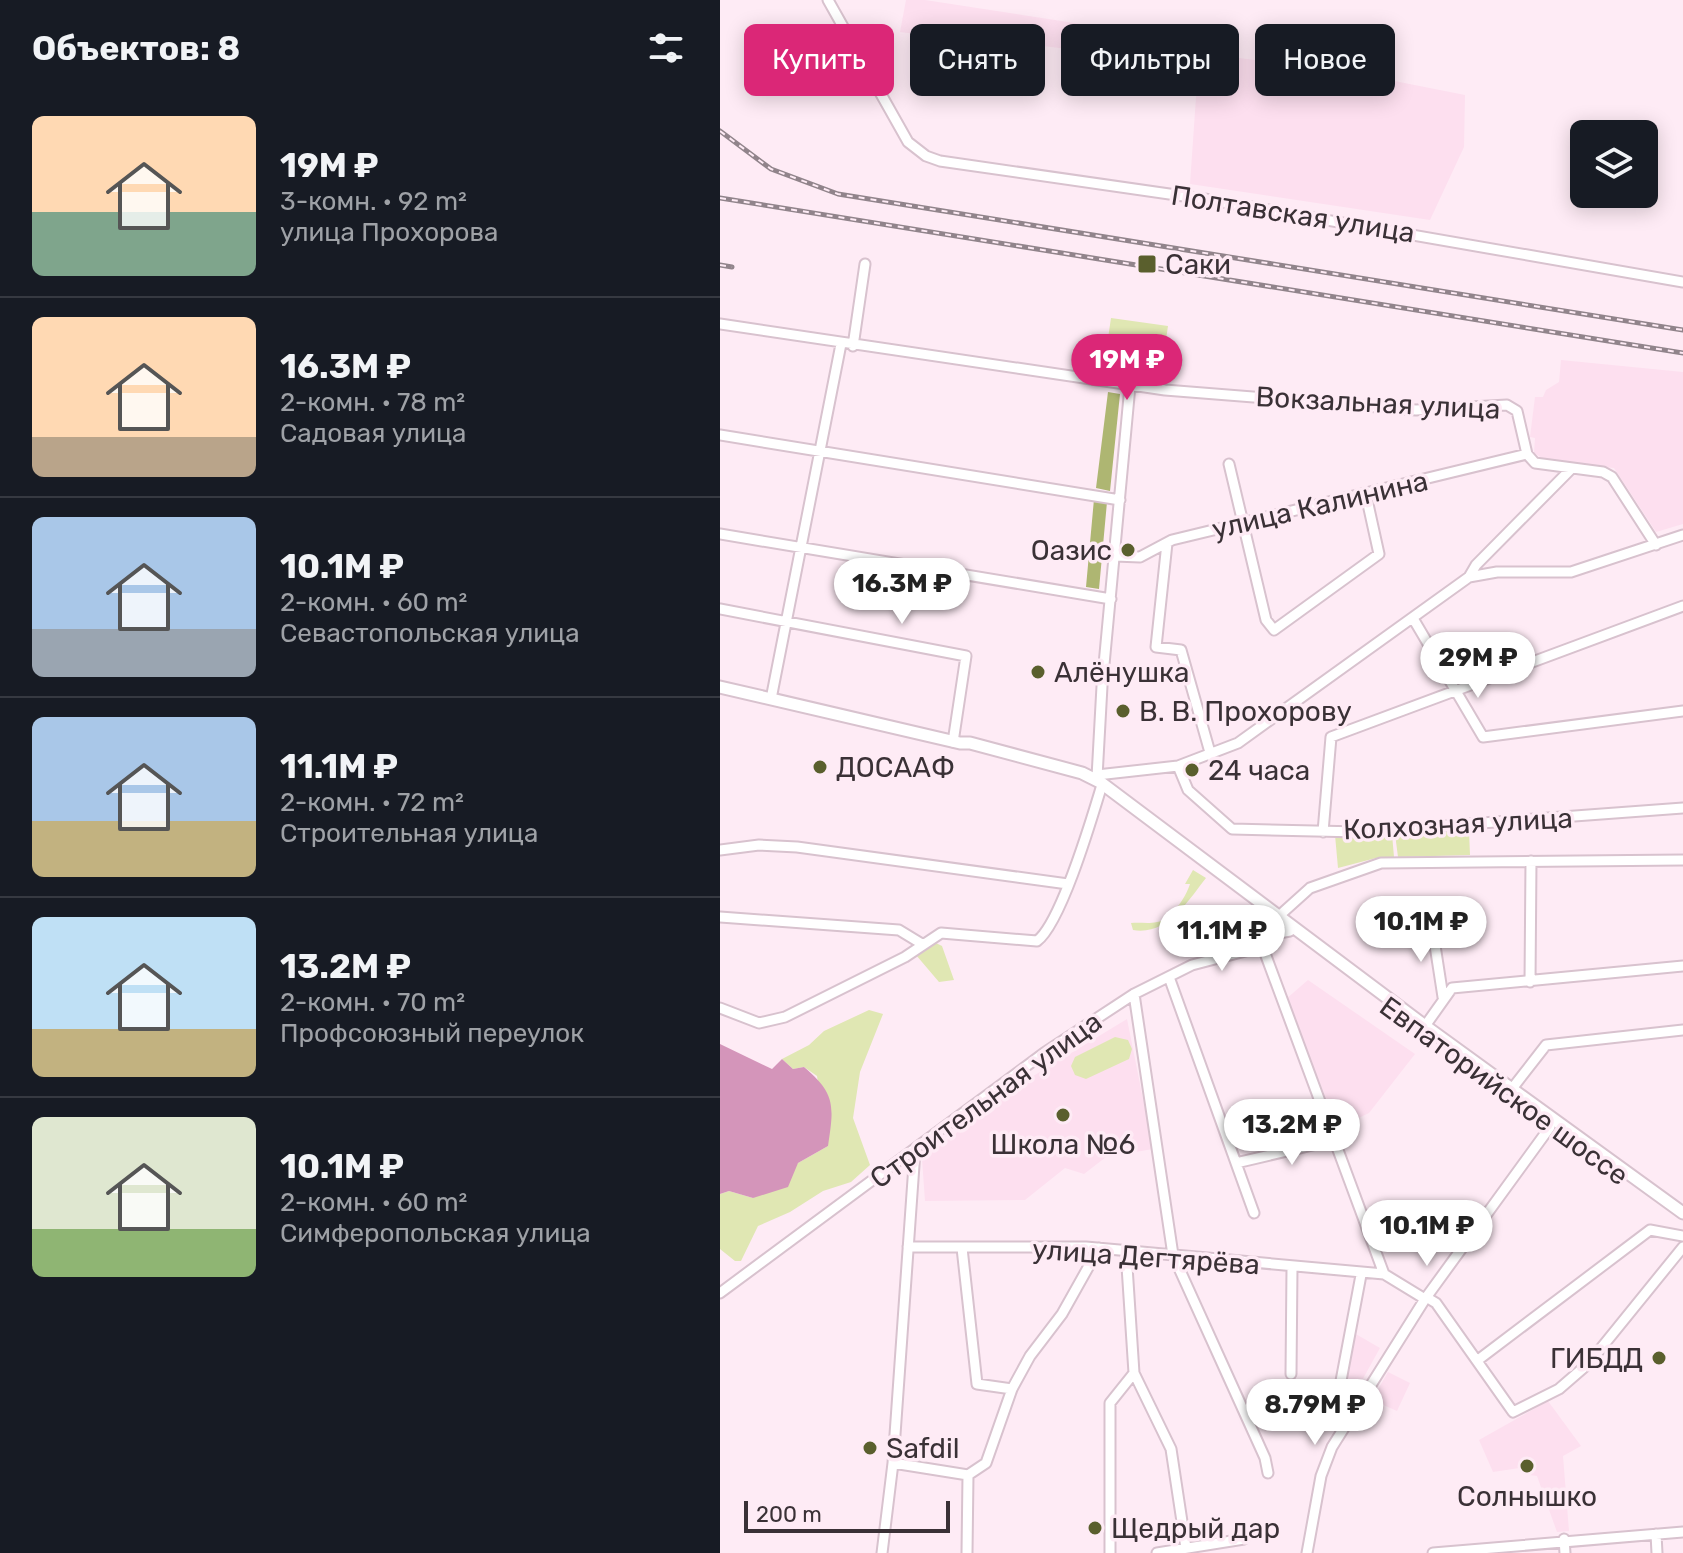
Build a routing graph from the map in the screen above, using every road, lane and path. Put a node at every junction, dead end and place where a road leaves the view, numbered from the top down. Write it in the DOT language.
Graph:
graph roads {
  1 [pos="828,0"];
  2 [pos="865,264"];
  3 [pos="1683,282"];
  4 [pos="720,324"];
  5 [pos="841,344"];
  6 [pos="853,346"];
  7 [pos="1130,386"];
  8 [pos="720,435"];
  9 [pos="819,452"];
  10 [pos="1527,454"];
  11 [pos="1229,464"];
  12 [pos="1571,469"];
  13 [pos="1366,495"];
  14 [pos="1120,500"];
  15 [pos="1243,524"];
  16 [pos="720,534"];
  17 [pos="1683,535"];
  18 [pos="1167,543"];
  19 [pos="1656,545"];
  20 [pos="803,548"];
  21 [pos="1487,555"];
  22 [pos="1115,556"];
  23 [pos="1497,572"];
  24 [pos="1469,577"];
  25 [pos="1111,599"];
  26 [pos="1683,606"];
  27 [pos="720,609"];
  28 [pos="1414,620"];
  29 [pos="787,622"];
  30 [pos="720,687"];
  31 [pos="1456,691"];
  32 [pos="771,699"];
  33 [pos="1683,711"];
  34 [pos="956,743"];
  35 [pos="1211,756"];
  36 [pos="1178,766"];
  37 [pos="1122,770"];
  38 [pos="1102,784"];
  39 [pos="1683,808"];
  40 [pos="1325,832"];
  41 [pos="720,850"];
  42 [pos="1683,860"];
  43 [pos="1531,861"];
  44 [pos="1068,884"];
  45 [pos="720,917"];
  46 [pos="1277,917"];
  47 [pos="1432,926"];
  48 [pos="1290,931"];
  49 [pos="1266,942"];
  50 [pos="922,944"];
  51 [pos="1683,966"];
  52 [pos="1169,977"];
  53 [pos="1530,982"];
  54 [pos="1134,994"];
  55 [pos="1443,997"];
  56 [pos="720,1008"];
  57 [pos="1425,1026"];
  58 [pos="1683,1030"];
  59 [pos="1511,1090"];
  60 [pos="1550,1127"];
  61 [pos="1335,1136"];
  62 [pos="915,1151"];
  63 [pos="1236,1163"];
  64 [pos="1254,1213"];
  65 [pos="1683,1213"];
  66 [pos="1683,1221"];
  67 [pos="1683,1236"];
  68 [pos="908,1247"];
  69 [pos="1683,1247"];
  70 [pos="962,1248"];
  71 [pos="1099,1248"];
  72 [pos="1126,1251"];
  73 [pos="1173,1255"];
  74 [pos="1292,1268"];
  75 [pos="1384,1274"];
  76 [pos="1361,1275"];
  77 [pos="720,1293"];
  78 [pos="1425,1298"];
  79 [pos="1478,1360"];
  80 [pos="1134,1373"];
  81 [pos="1291,1374"];
  82 [pos="1012,1389"];
  83 [pos="1333,1423"];
  84 [pos="893,1463"];
  85 [pos="1268,1473"];
  86 [pos="968,1475"];
  87 [pos="1683,1532"];
  88 [pos="1656,1534"];
  89 [pos="1244,1539"];
  90 [pos="1564,1539"];
  91 [pos="1186,1548"];
  92 [pos="882,1553"];
  93 [pos="967,1553"];
  94 [pos="1110,1553"];
  95 [pos="1157,1553"];
  96 [pos="1307,1553"];
  97 [pos="1433,1553"];
  98 [pos="1565,1553"];
  99 [pos="1657,1553"];
  1 -- 3 [label="street, Полтавская улица"];
  2 -- 6 [label="street"];
  4 -- 5 [label="street, Вокзальная улица"];
  5 -- 6 [label="street, Вокзальная улица"];
  5 -- 9 [label="street"];
  6 -- 7 [label="street, Вокзальная улица"];
  7 -- 10 [label="street, Вокзальная улица"];
  7 -- 14 [label="street"];
  8 -- 9 [label="street"];
  9 -- 14 [label="street"];
  9 -- 20 [label="street"];
  10 -- 12 [label="street"];
  10 -- 13 [label="street, улица Калинина"];
  11 -- 15 [label="street"];
  12 -- 19 [label="street"];
  12 -- 21 [label="street"];
  13 -- 15 [label="street, улица Калинина"];
  13 -- 15 [label="street"];
  14 -- 22 [label="street"];
  15 -- 18 [label="street, улица Калинина"];
  16 -- 20 [label="street"];
  17 -- 19 [label="street"];
  18 -- 22 [label="street, улица Калинина"];
  18 -- 35 [label="street"];
  19 -- 23 [label="street"];
  20 -- 25 [label="street"];
  20 -- 29 [label="street"];
  21 -- 23 [label="street"];
  21 -- 24 [label="street"];
  22 -- 25 [label="street"];
  23 -- 24 [label="street"];
  24 -- 28 [label="street"];
  25 -- 38 [label="street"];
  26 -- 31 [label="street"];
  27 -- 29 [label="street"];
  28 -- 31 [label="street"];
  28 -- 35 [label="street"];
  29 -- 32 [label="street"];
  29 -- 34 [label="street"];
  30 -- 32 [label="main road, Евпаторийское шоссе"];
  31 -- 33 [label="street"];
  31 -- 40 [label="street"];
  32 -- 34 [label="main road, Евпаторийское шоссе"];
  34 -- 38 [label="main road, Евпаторийское шоссе"];
  35 -- 36 [label="street"];
  36 -- 37 [label="street"];
  36 -- 40 [label="street, Колхозная улица"];
  37 -- 38 [label="street"];
  37 -- 38 [label="street"];
  38 -- 44 [label="street"];
  38 -- 46 [label="main road, Евпаторийское шоссе"];
  39 -- 40 [label="street, Колхозная улица"];
  41 -- 44 [label="street"];
  42 -- 43 [label="street, Колхозная улица"];
  43 -- 46 [label="street, Колхозная улица"];
  43 -- 53 [label="street"];
  44 -- 50 [label="street"];
  45 -- 50 [label="street"];
  46 -- 48 [label="main road, Евпаторийское шоссе"];
  46 -- 49 [label="street"];
  46 -- 57 [label="main road, Евпаторийское шоссе"];
  47 -- 55 [label="street"];
  48 -- 49 [label="street, Строительная улица"];
  48 -- 60 [label="main road, Евпаторийское шоссе"];
  49 -- 52 [label="street, Строительная улица"];
  49 -- 61 [label="street"];
  50 -- 56 [label="street"];
  51 -- 53 [label="street"];
  52 -- 54 [label="street, Строительная улица"];
  52 -- 63 [label="street"];
  53 -- 55 [label="street"];
  54 -- 62 [label="street, Строительная улица"];
  54 -- 73 [label="street"];
  55 -- 57 [label="street"];
  57 -- 59 [label="main road, Евпаторийское шоссе"];
  58 -- 59 [label="street"];
  59 -- 65 [label="main road, Евпаторийское шоссе"];
  60 -- 66 [label="main road, Евпаторийское шоссе"];
  60 -- 78 [label="street"];
  61 -- 63 [label="street"];
  61 -- 75 [label="street"];
  62 -- 68 [label="street"];
  62 -- 77 [label="street, Строительная улица"];
  63 -- 64 [label="street"];
  67 -- 79 [label="street"];
  68 -- 70 [label="street, улица Дегтярёва"];
  68 -- 84 [label="street"];
  69 -- 79 [label="street"];
  70 -- 71 [label="street, улица Дегтярёва"];
  70 -- 82 [label="street"];
  71 -- 72 [label="street, улица Дегтярёва"];
  71 -- 82 [label="street"];
  72 -- 73 [label="street, улица Дегтярёва"];
  72 -- 80 [label="street"];
  73 -- 74 [label="street, улица Дегтярёва"];
  73 -- 85 [label="street"];
  74 -- 76 [label="street, улица Дегтярёва"];
  74 -- 81 [label="street"];
  75 -- 76 [label="street, улица Дегтярёва"];
  75 -- 78 [label="street"];
  76 -- 83 [label="street"];
  78 -- 79 [label="street"];
  78 -- 96 [label="street"];
  80 -- 91 [label="street"];
  80 -- 94 [label="street"];
  82 -- 86 [label="street"];
  84 -- 86 [label="street"];
  84 -- 92 [label="street"];
  86 -- 93 [label="street"];
  87 -- 88 [label="street"];
  88 -- 90 [label="street"];
  88 -- 99 [label="street"];
  89 -- 91 [label="street"];
  90 -- 97 [label="street"];
  90 -- 98 [label="street"];
  91 -- 95 [label="street"];
}
